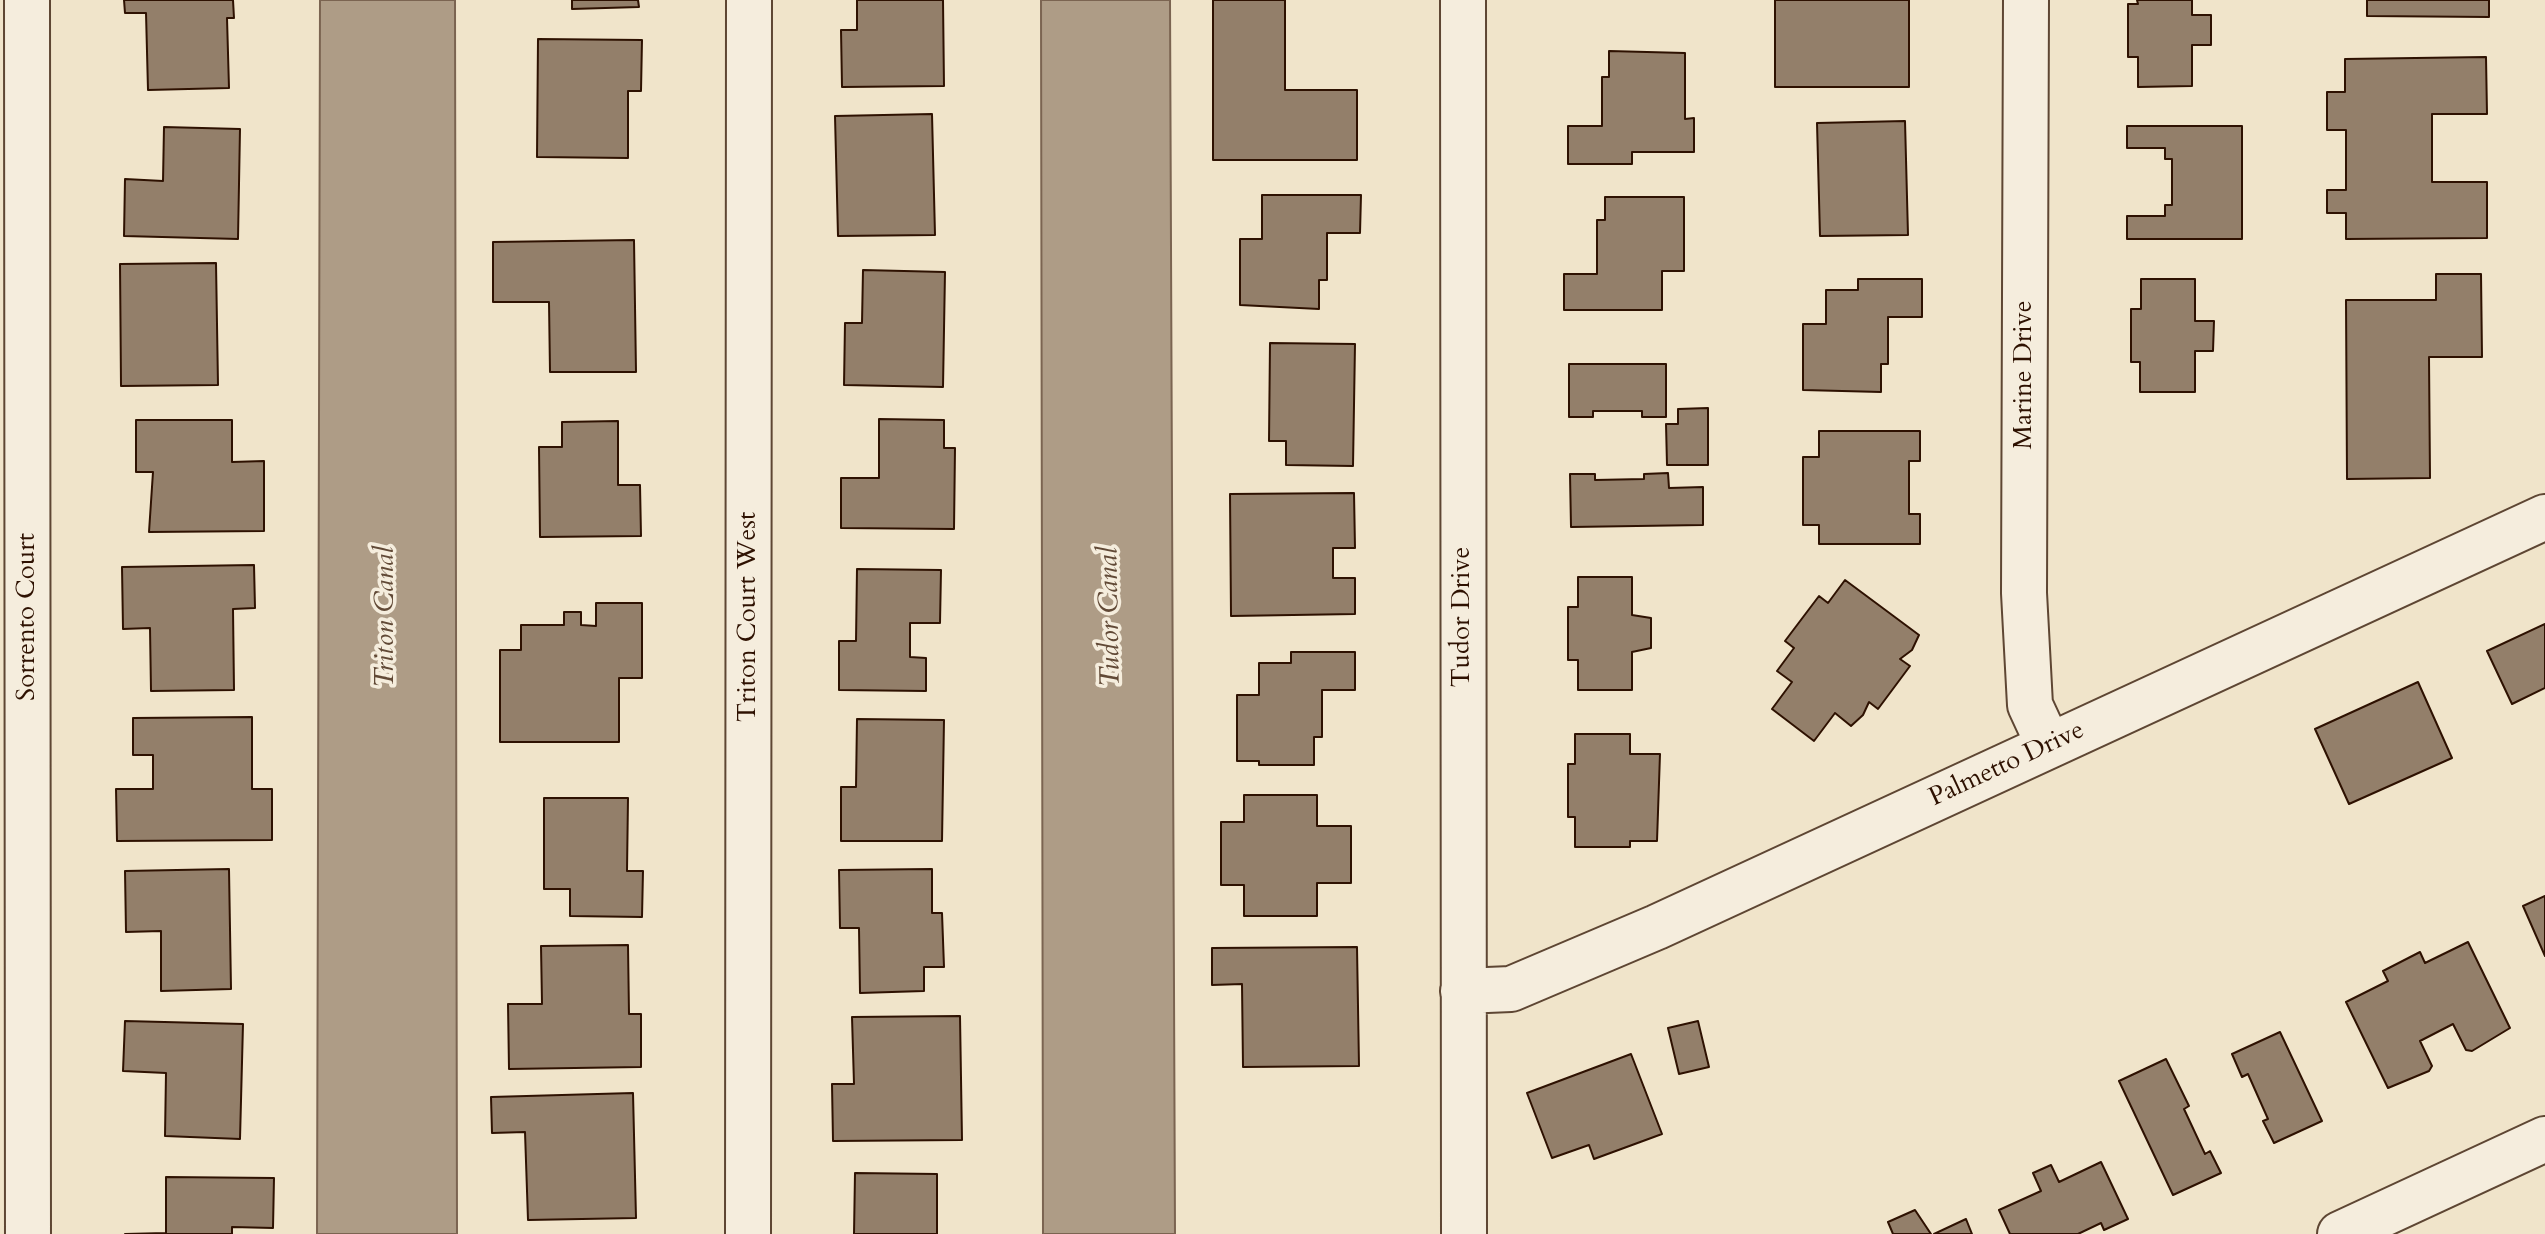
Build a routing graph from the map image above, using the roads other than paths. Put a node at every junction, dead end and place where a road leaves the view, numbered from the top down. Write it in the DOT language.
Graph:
graph roads {
  1 [pos="27,0"];
  2 [pos="749,0"];
  3 [pos="1463,0"];
  4 [pos="2026,0"];
  5 [pos="2545,517"];
  6 [pos="2049,746"];
  7 [pos="1463,991"];
  8 [pos="2545,1139"];
  9 [pos="28,1234"];
  10 [pos="748,1234"];
  11 [pos="1464,1234"];
  12 [pos="2340,1234"];
  1 -- 9 [label="street, Sorrento Court"];
  2 -- 10 [label="street, Triton Court West"];
  3 -- 7 [label="street, Tudor Drive"];
  4 -- 6 [label="street, Marine Drive"];
  5 -- 6 [label="street, Palmetto Drive"];
  6 -- 7 [label="street, Palmetto Drive"];
  7 -- 11 [label="street, Tudor Drive"];
  8 -- 12 [label="street"];
}
